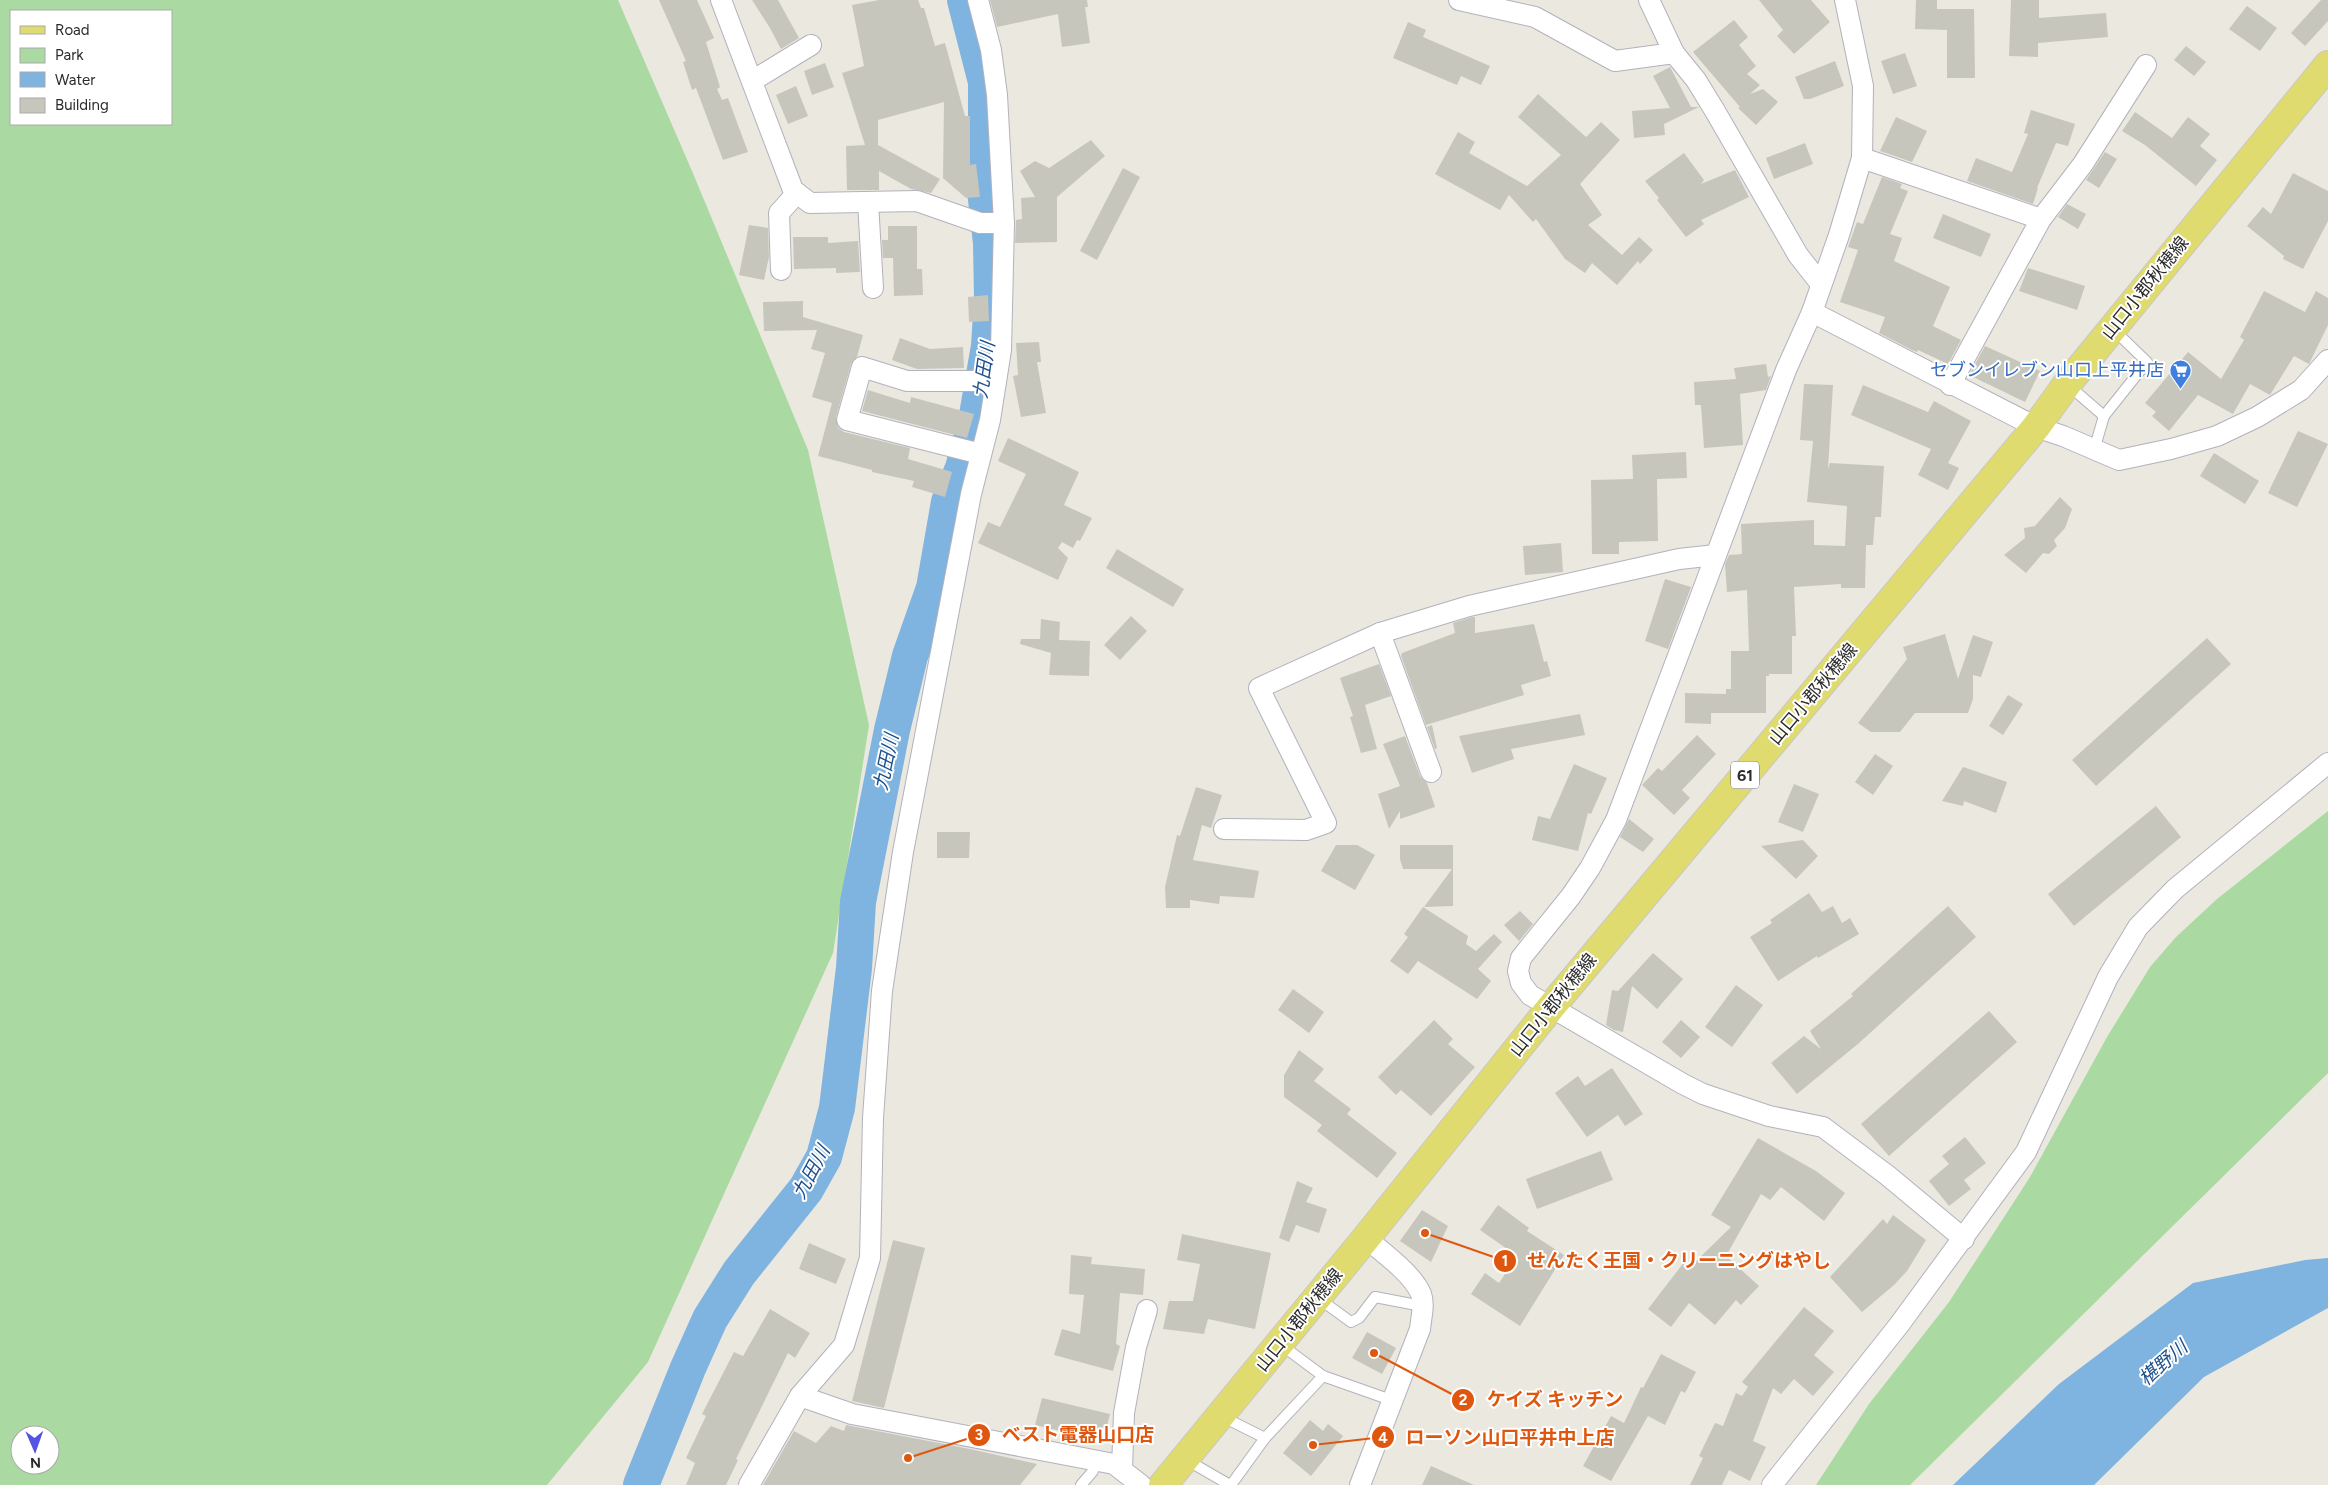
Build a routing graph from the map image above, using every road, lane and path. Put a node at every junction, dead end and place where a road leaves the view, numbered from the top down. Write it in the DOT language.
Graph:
graph roads {
  1 [pos="721,0"];
  2 [pos="978,0"];
  3 [pos="1459,0"];
  4 [pos="1649,0"];
  5 [pos="1845,0"];
  6 [pos="811,45"];
  7 [pos="1674,53"];
  8 [pos="2328,65"];
  9 [pos="2146,66"];
  10 [pos="752,81"];
  11 [pos="1862,158"];
  12 [pos="797,193"];
  13 [pos="868,202"];
  14 [pos="2041,219"];
  15 [pos="994,223"];
  16 [pos="781,270"];
  17 [pos="1820,283"];
  18 [pos="873,288"];
  19 [pos="1812,312"];
  20 [pos="2112,328"];
  21 [pos="2328,360"];
  22 [pos="987,381"];
  23 [pos="2067,384"];
  24 [pos="1950,385"];
  25 [pos="2104,416"];
  26 [pos="2036,427"];
  27 [pos="2094,450"];
  28 [pos="974,452"];
  29 [pos="1716,555"];
  30 [pos="1380,633"];
  31 [pos="2328,763"];
  32 [pos="1431,772"];
  33 [pos="1224,829"];
  34 [pos="1551,1007"];
  35 [pos="1366,1238"];
  36 [pos="1964,1239"];
  37 [pos="1318,1297"];
  38 [pos="1422,1306"];
  39 [pos="1148,1310"];
  40 [pos="1280,1344"];
  41 [pos="1323,1376"];
  42 [pos="800,1396"];
  43 [pos="1391,1400"];
  44 [pos="1220,1416"];
  45 [pos="1265,1438"];
  46 [pos="1185,1459"];
  47 [pos="1122,1469"];
  48 [pos="1093,1471"];
  49 [pos="749,1485"];
  50 [pos="1081,1485"];
  51 [pos="1141,1485"];
  52 [pos="1163,1485"];
  53 [pos="1230,1485"];
  54 [pos="1360,1485"];
  55 [pos="1772,1485"];
  1 -- 10 [label="street"];
  2 -- 15 [label="street"];
  3 -- 7 [label="street"];
  4 -- 7 [label="street"];
  5 -- 11 [label="street"];
  6 -- 10 [label="street"];
  7 -- 17 [label="street"];
  8 -- 20 [label="main road, 山口小郡秋穂線 / 61"];
  9 -- 14 [label="street"];
  10 -- 12 [label="street"];
  11 -- 14 [label="street"];
  11 -- 17 [label="street"];
  12 -- 13 [label="street"];
  12 -- 16 [label="street"];
  13 -- 15 [label="street"];
  13 -- 18 [label="street"];
  14 -- 24 [label="street"];
  15 -- 22 [label="street"];
  17 -- 19 [label="street"];
  19 -- 24 [label="street"];
  19 -- 29 [label="street"];
  20 -- 23 [label="main road, 山口小郡秋穂線 / 61"];
  20 -- 25 [label="lane"];
  21 -- 27 [label="street"];
  22 -- 28 [label="street"];
  22 -- 28 [label="street"];
  23 -- 25 [label="lane"];
  23 -- 26 [label="main road, 山口小郡秋穂線 / 61"];
  24 -- 26 [label="street"];
  25 -- 27 [label="lane"];
  26 -- 27 [label="street"];
  26 -- 34 [label="main road, 山口小郡秋穂線 / 61"];
  28 -- 42 [label="street"];
  29 -- 30 [label="street"];
  29 -- 34 [label="street"];
  30 -- 32 [label="street"];
  30 -- 33 [label="street"];
  31 -- 36 [label="street"];
  34 -- 35 [label="main road, 山口小郡秋穂線 / 61"];
  34 -- 36 [label="street"];
  35 -- 37 [label="main road, 山口小郡秋穂線 / 61"];
  35 -- 38 [label="street"];
  36 -- 55 [label="street"];
  37 -- 38 [label="lane"];
  37 -- 40 [label="main road, 山口小郡秋穂線 / 61"];
  38 -- 43 [label="street"];
  39 -- 47 [label="street"];
  40 -- 41 [label="lane"];
  40 -- 44 [label="main road, 山口小郡秋穂線 / 61"];
  41 -- 43 [label="lane"];
  41 -- 45 [label="lane"];
  42 -- 47 [label="street"];
  42 -- 49 [label="street"];
  43 -- 54 [label="street"];
  44 -- 45 [label="lane"];
  44 -- 46 [label="main road, 山口小郡秋穂線 / 61"];
  45 -- 53 [label="lane"];
  46 -- 52 [label="main road, 山口小郡秋穂線 / 61"];
  46 -- 53 [label="lane"];
  47 -- 51 [label="street"];
  48 -- 50 [label="lane"];
}
